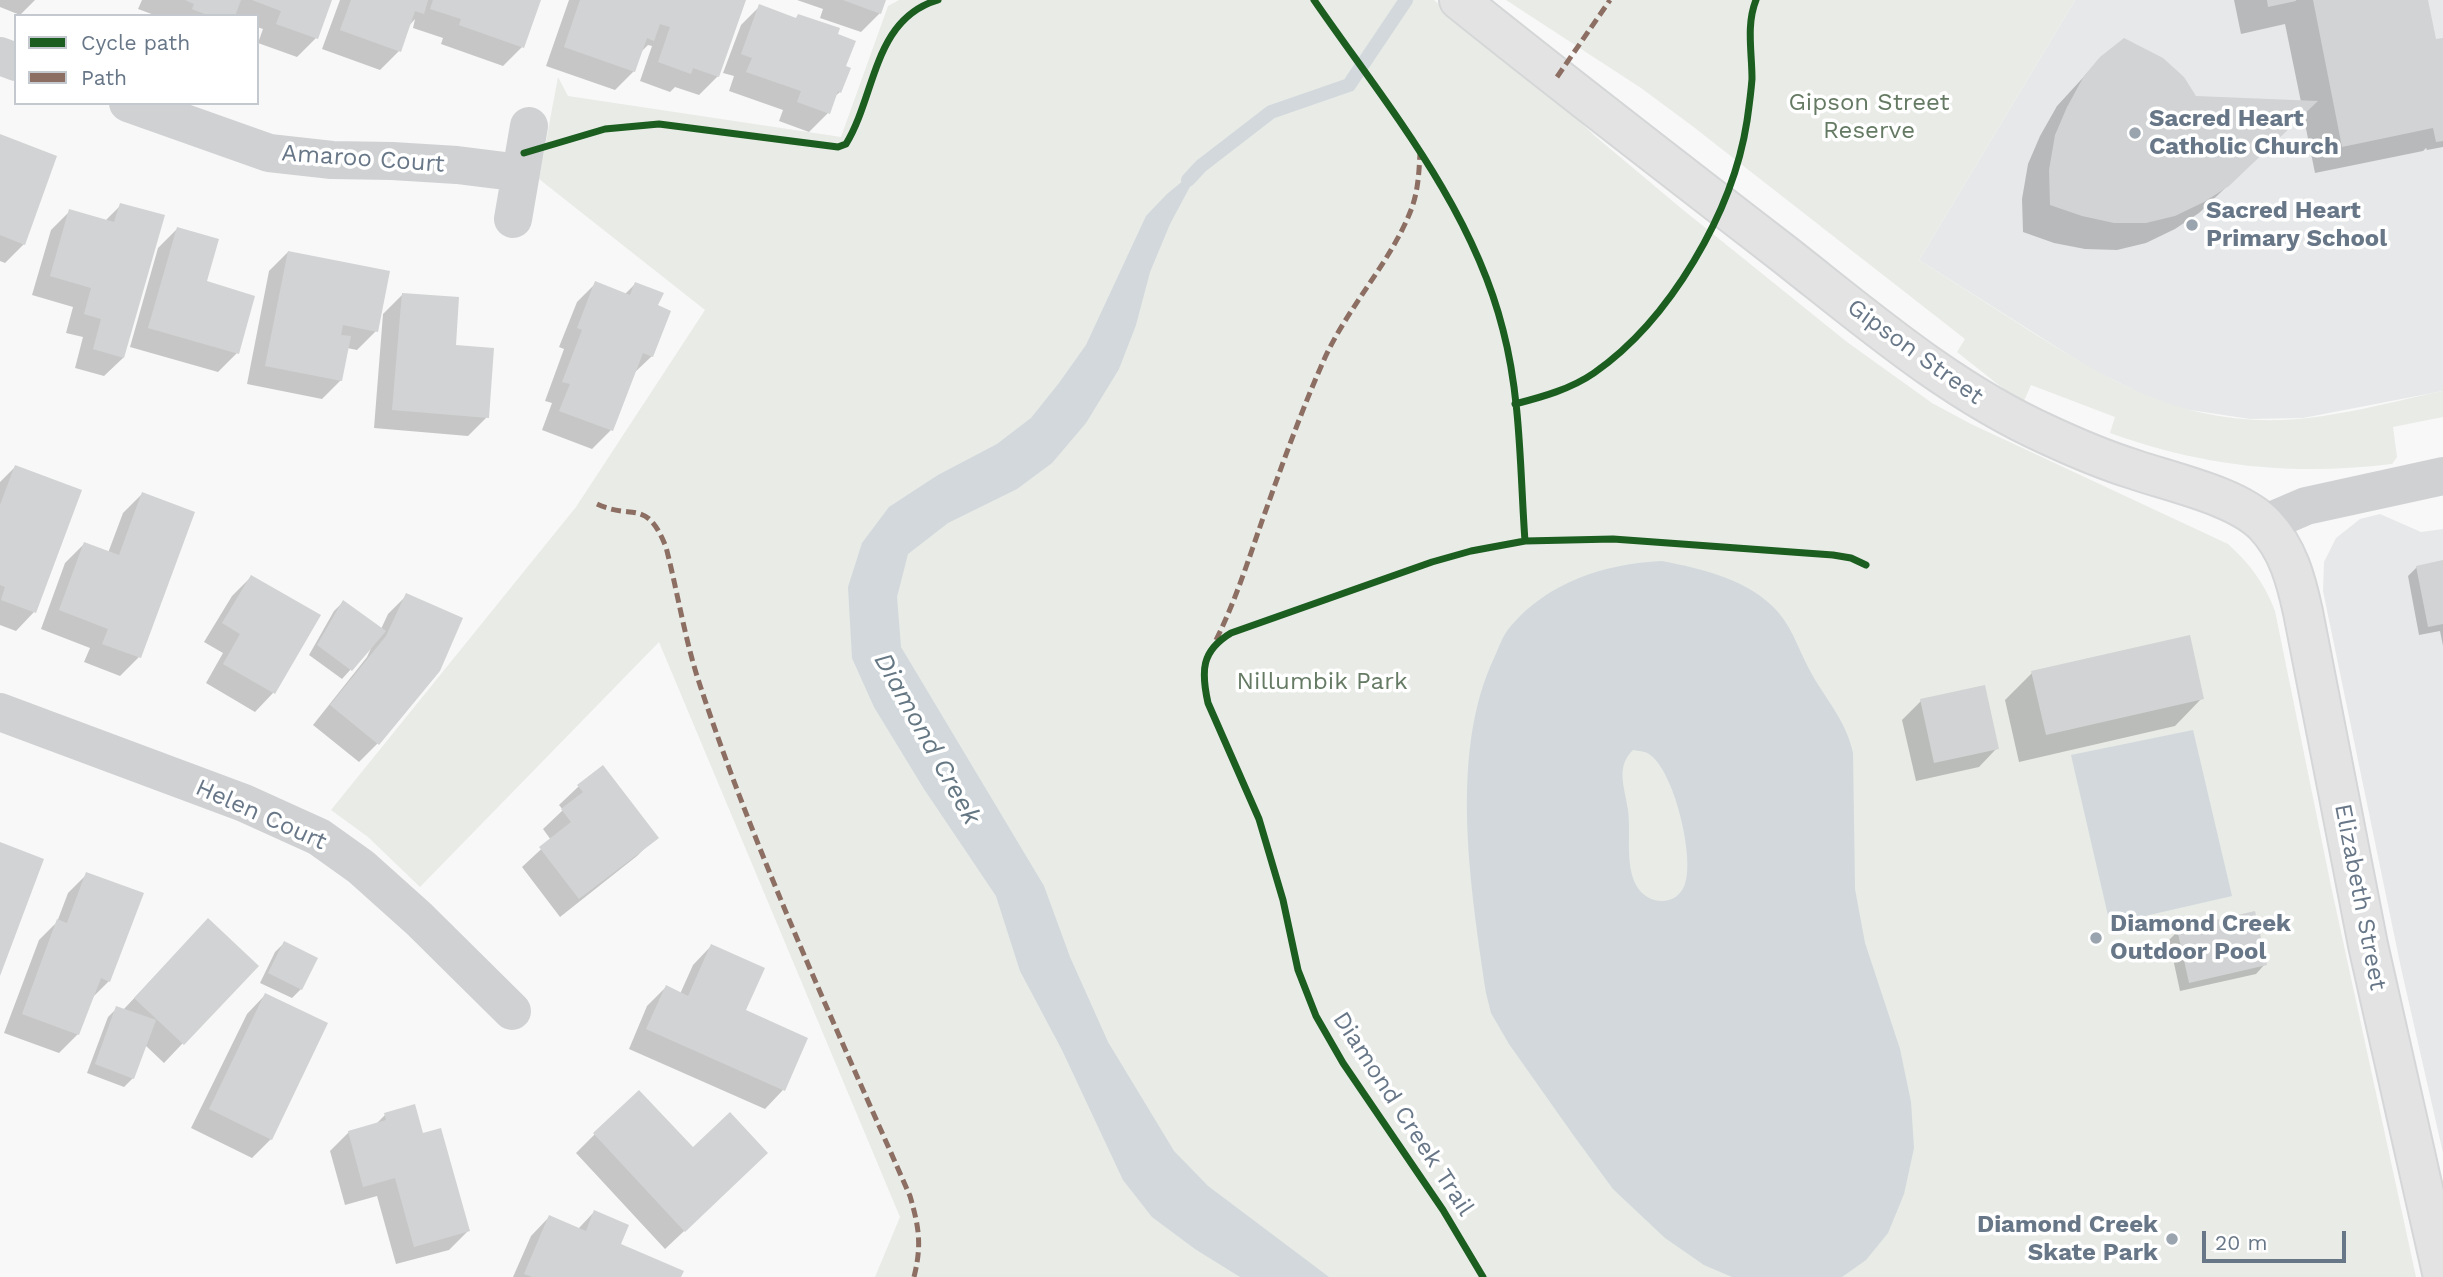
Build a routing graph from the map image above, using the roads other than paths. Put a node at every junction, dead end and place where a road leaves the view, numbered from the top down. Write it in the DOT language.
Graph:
graph roads {
  1 [pos="1459,0"];
  2 [pos="134,105"];
  3 [pos="529,126"];
  4 [pos="521,173"];
  5 [pos="513,219"];
  6 [pos="2443,476"];
  7 [pos="2264,524"];
  8 [pos="0,712"];
  9 [pos="512,1011"];
  10 [pos="2443,1277"];
  1 -- 7 [label="street, Gipson Street"];
  2 -- 4 [label="street, Amaroo Court"];
  3 -- 4 [label="street"];
  4 -- 5 [label="street"];
  6 -- 7 [label="street"];
  7 -- 10 [label="street, Elizabeth Street"];
  8 -- 9 [label="street, Helen Court"];
}
